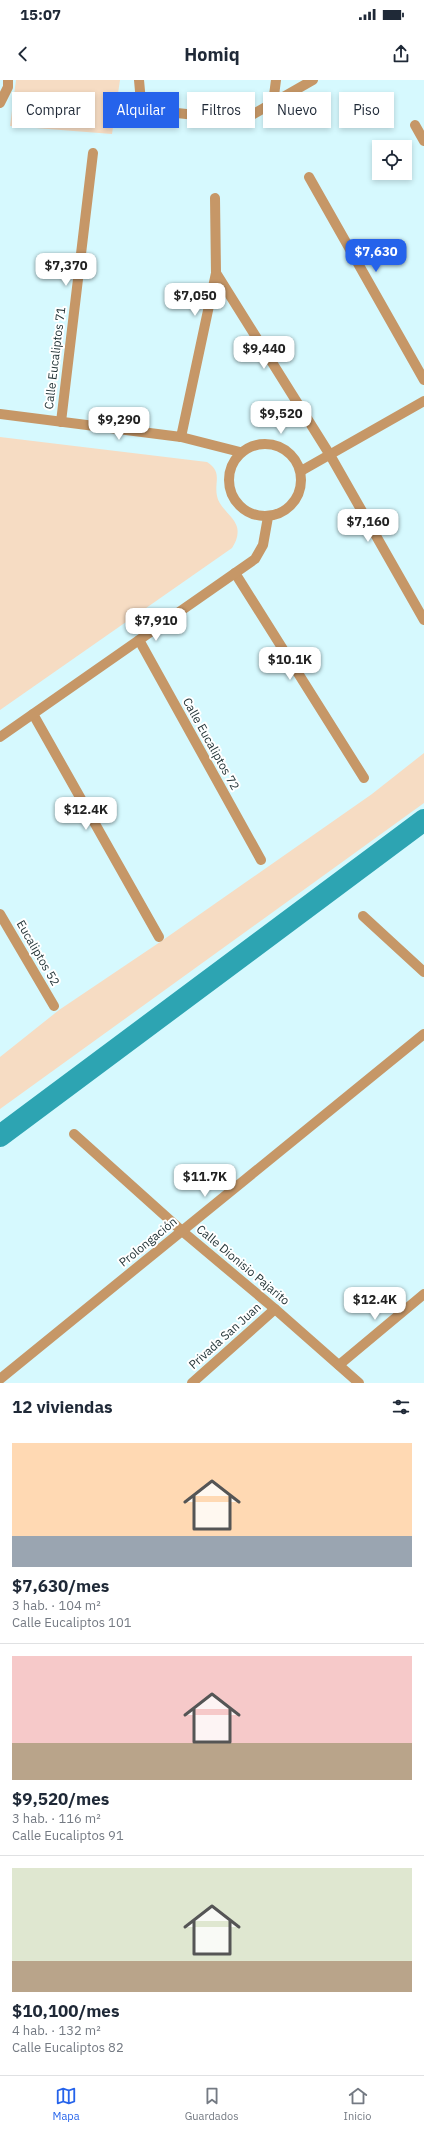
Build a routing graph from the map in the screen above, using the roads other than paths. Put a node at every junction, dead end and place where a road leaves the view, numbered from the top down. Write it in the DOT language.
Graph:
graph roads {
  1 [pos="8,80"];
  2 [pos="139,80"];
  3 [pos="276,80"];
  4 [pos="313,80"];
  5 [pos="274,92"];
  6 [pos="292,92"];
  7 [pos="0,102"];
  8 [pos="263,109"];
  9 [pos="415,126"];
  10 [pos="424,141"];
  11 [pos="92,153"];
  12 [pos="309,177"];
  13 [pos="215,198"];
  14 [pos="216,272"];
  15 [pos="424,380"];
  16 [pos="424,401"];
  17 [pos="0,414"];
  18 [pos="61,422"];
  19 [pos="181,437"];
  20 [pos="240,452"];
  21 [pos="330,455"];
  22 [pos="301,471"];
  23 [pos="268,517"];
  24 [pos="234,573"];
  25 [pos="424,620"];
  26 [pos="139,640"];
  27 [pos="33,714"];
  28 [pos="0,737"];
  29 [pos="364,778"];
  30 [pos="261,860"];
  31 [pos="0,914"];
  32 [pos="363,916"];
  33 [pos="159,937"];
  34 [pos="424,972"];
  35 [pos="54,1006"];
  36 [pos="424,1034"];
  37 [pos="74,1134"];
  38 [pos="182,1231"];
  39 [pos="424,1294"];
  40 [pos="275,1309"];
  41 [pos="339,1364"];
  42 [pos="0,1379"];
  43 [pos="192,1383"];
  44 [pos="359,1383"];
  1 -- 7 [label="street"];
  2 -- 8 [label="street"];
  3 -- 5 [label="street"];
  4 -- 6 [label="street"];
  9 -- 10 [label="street"];
  11 -- 18 [label="street, Calle Eucaliptos 71"];
  12 -- 15 [label="street"];
  13 -- 14 [label="street"];
  14 -- 19 [label="street"];
  14 -- 21 [label="street"];
  16 -- 21 [label="street"];
  17 -- 18 [label="street"];
  18 -- 19 [label="street"];
  19 -- 20 [label="street"];
  20 -- 22 [label="street"];
  20 -- 23 [label="street"];
  21 -- 22 [label="street"];
  21 -- 25 [label="street"];
  22 -- 23 [label="street"];
  23 -- 24 [label="street"];
  24 -- 26 [label="street"];
  24 -- 29 [label="street"];
  26 -- 27 [label="street"];
  26 -- 30 [label="street, Calle Eucaliptos 72"];
  27 -- 28 [label="street"];
  27 -- 33 [label="street"];
  31 -- 35 [label="street, Eucaliptos 52"];
  32 -- 34 [label="street"];
  36 -- 38 [label="street, Prolongación"];
  37 -- 38 [label="street, Calle Dionisio Pajarito"];
  38 -- 40 [label="street, Calle Dionisio Pajarito"];
  38 -- 42 [label="street, Prolongación"];
  39 -- 41 [label="street"];
  40 -- 41 [label="street, Calle Dionisio Pajarito"];
  40 -- 43 [label="street, Privada San Juan"];
  41 -- 44 [label="street, Calle Dionisio Pajarito"];
}
